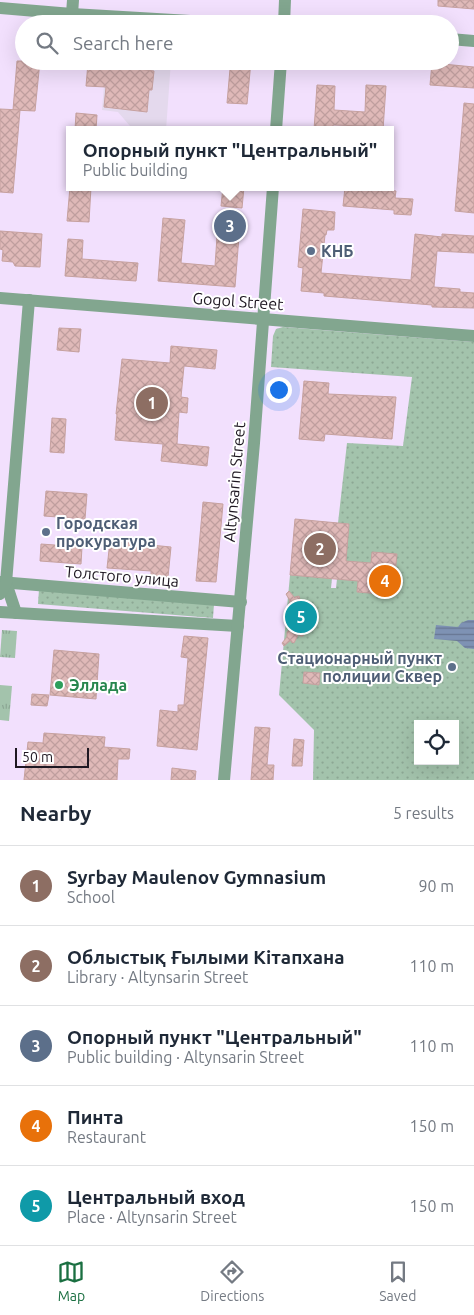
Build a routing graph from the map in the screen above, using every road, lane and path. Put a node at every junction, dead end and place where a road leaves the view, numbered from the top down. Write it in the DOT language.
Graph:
graph roads {
  1 [pos="73,0"];
  2 [pos="285,0"];
  3 [pos="0,8"];
  4 [pos="72,14"];
  5 [pos="89,15"];
  6 [pos="284,15"];
  7 [pos="459,39"];
  8 [pos="474,40"];
  9 [pos="280,70"];
  10 [pos="276,126"];
  11 [pos="273,191"];
  12 [pos="0,298"];
  13 [pos="29,300"];
  14 [pos="264,319"];
  15 [pos="474,336"];
  16 [pos="3,583"];
  17 [pos="0,594"];
  18 [pos="241,602"];
  19 [pos="0,612"];
  20 [pos="16,613"];
  21 [pos="238,626"];
  22 [pos="224,780"];
  1 -- 4 [label="street"];
  2 -- 6 [label="street"];
  3 -- 4 [label="street"];
  4 -- 5 [label="street"];
  7 -- 8 [label="street"];
  9 -- 10 [label="street"];
  11 -- 14 [label="street, Altynsarin Street"];
  12 -- 13 [label="street, Gogol Street"];
  13 -- 14 [label="street, Gogol Street"];
  13 -- 16 [label="street"];
  14 -- 15 [label="street, Gogol Street"];
  14 -- 18 [label="street, Altynsarin Street"];
  16 -- 17 [label="street"];
  16 -- 18 [label="street, Толстого улица"];
  16 -- 20 [label="street"];
  18 -- 21 [label="street, Altynsarin Street"];
  19 -- 20 [label="street"];
  20 -- 21 [label="street"];
  21 -- 22 [label="street, Altynsarin Street"];
}
